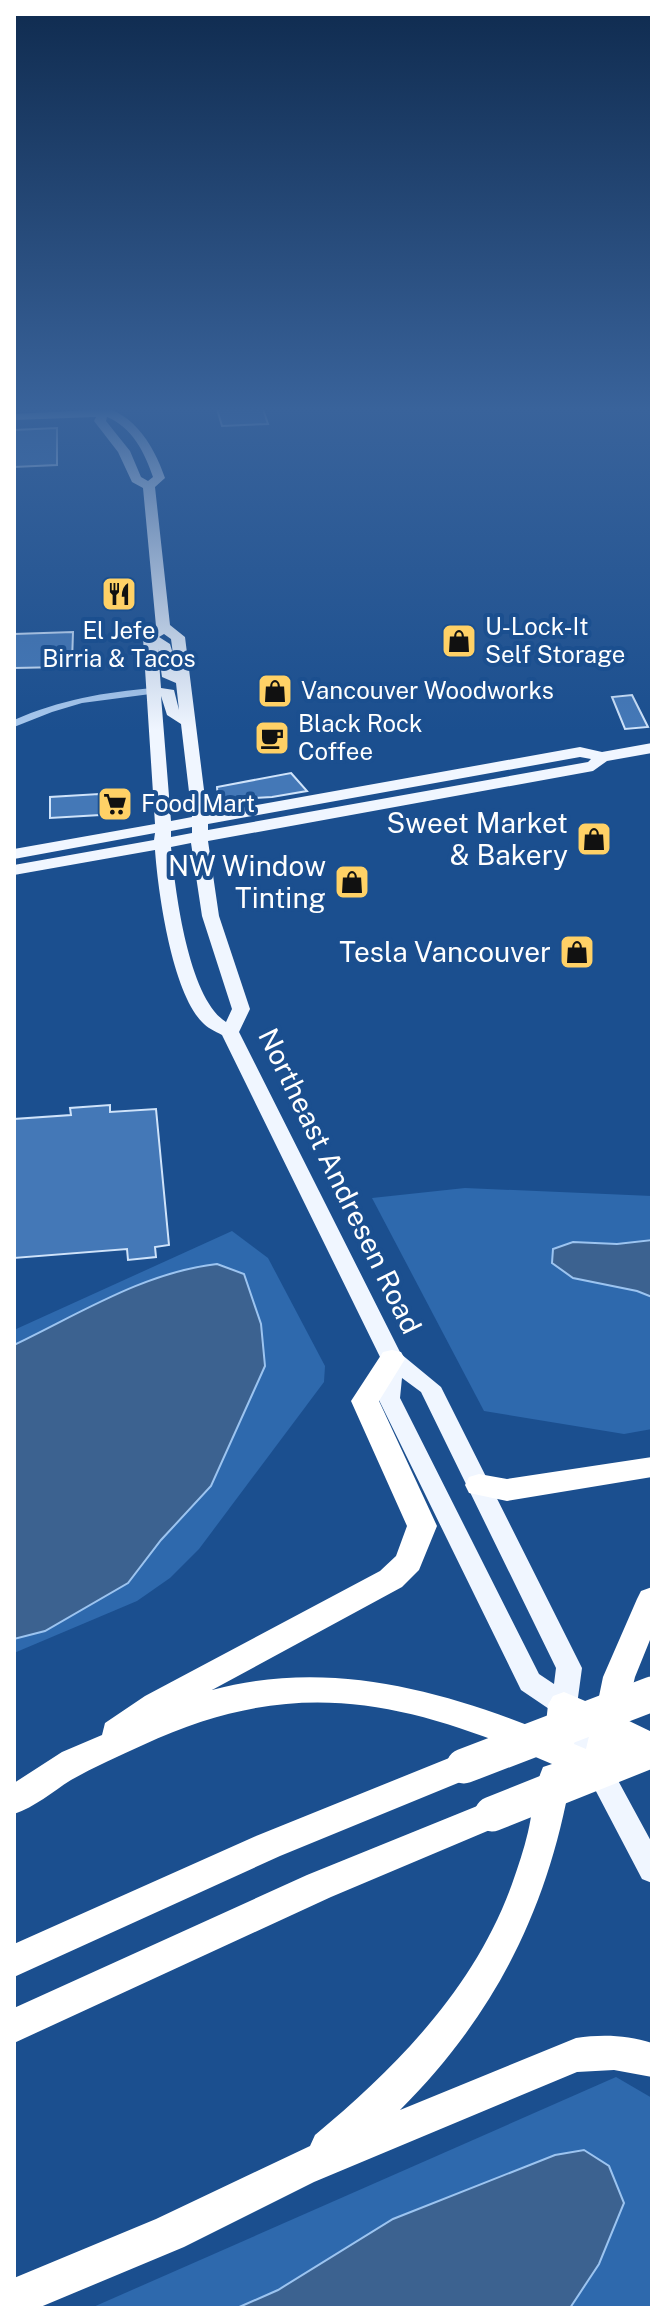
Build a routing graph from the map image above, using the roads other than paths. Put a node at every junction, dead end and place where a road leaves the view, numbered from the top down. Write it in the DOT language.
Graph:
graph roads {
  1 [pos="152,514"];
  2 [pos="163,627"];
  3 [pos="150,638"];
  4 [pos="183,680"];
  5 [pos="154,691"];
  6 [pos="188,722"];
  7 [pos="14,724"];
  8 [pos="652,748"];
  9 [pos="199,828"];
  10 [pos="162,835"];
  11 [pos="14,854"];
  12 [pos="14,870"];
  13 [pos="230,1032"];
  14 [pos="392,1359"];
  15 [pos="652,1467"];
  16 [pos="479,1485"];
  17 [pos="652,1599"];
  18 [pos="652,1694"];
  19 [pos="564,1705"];
  20 [pos="607,1725"];
  21 [pos="652,1748"];
  22 [pos="558,1752"];
  23 [pos="62,1769"];
  24 [pos="598,1769"];
  25 [pos="14,1800"];
  26 [pos="652,1870"];
  27 [pos="14,1961"];
  28 [pos="14,2026"];
  29 [pos="652,2060"];
  30 [pos="301,2169"];
  31 [pos="14,2298"];
  1 -- 2 [label="main road, Northeast Andresen Road"];
  2 -- 3 [label="main road"];
  2 -- 4 [label="main road, Northeast Andresen Road"];
  3 -- 4 [label="main road"];
  3 -- 5 [label="main road, Northeast Andresen Road"];
  4 -- 6 [label="main road, Northeast Andresen Road"];
  5 -- 6 [label="main road"];
  5 -- 7 [label="street"];
  5 -- 10 [label="main road, Northeast Andresen Road"];
  6 -- 9 [label="main road, Northeast Andresen Road"];
  8 -- 9 [label="main road"];
  9 -- 10 [label="main road"];
  9 -- 13 [label="main road, Northeast Andresen Road"];
  10 -- 11 [label="main road"];
  10 -- 12 [label="main road"];
  10 -- 13 [label="main road, Northeast Andresen Road"];
  13 -- 14 [label="main road, Northeast Andresen Road"];
  14 -- 16 [label="main road, Northeast Andresen Road"];
  14 -- 19 [label="main road, Northeast Andresen Road"];
  14 -- 23 [label="highway"];
  15 -- 16 [label="highway"];
  16 -- 19 [label="main road, Northeast Andresen Road"];
  17 -- 20 [label="highway"];
  18 -- 27 [label="highway, bridge"];
  19 -- 20 [label="highway"];
  19 -- 22 [label="highway"];
  19 -- 24 [label="main road, Northeast Andresen Road"];
  20 -- 21 [label="highway"];
  20 -- 24 [label="highway"];
  21 -- 28 [label="highway, bridge"];
  22 -- 23 [label="highway"];
  22 -- 24 [label="highway"];
  22 -- 30 [label="highway"];
  23 -- 25 [label="highway"];
  24 -- 26 [label="main road, Northeast Andresen Road"];
  29 -- 30 [label="highway"];
  30 -- 31 [label="highway"];
}
